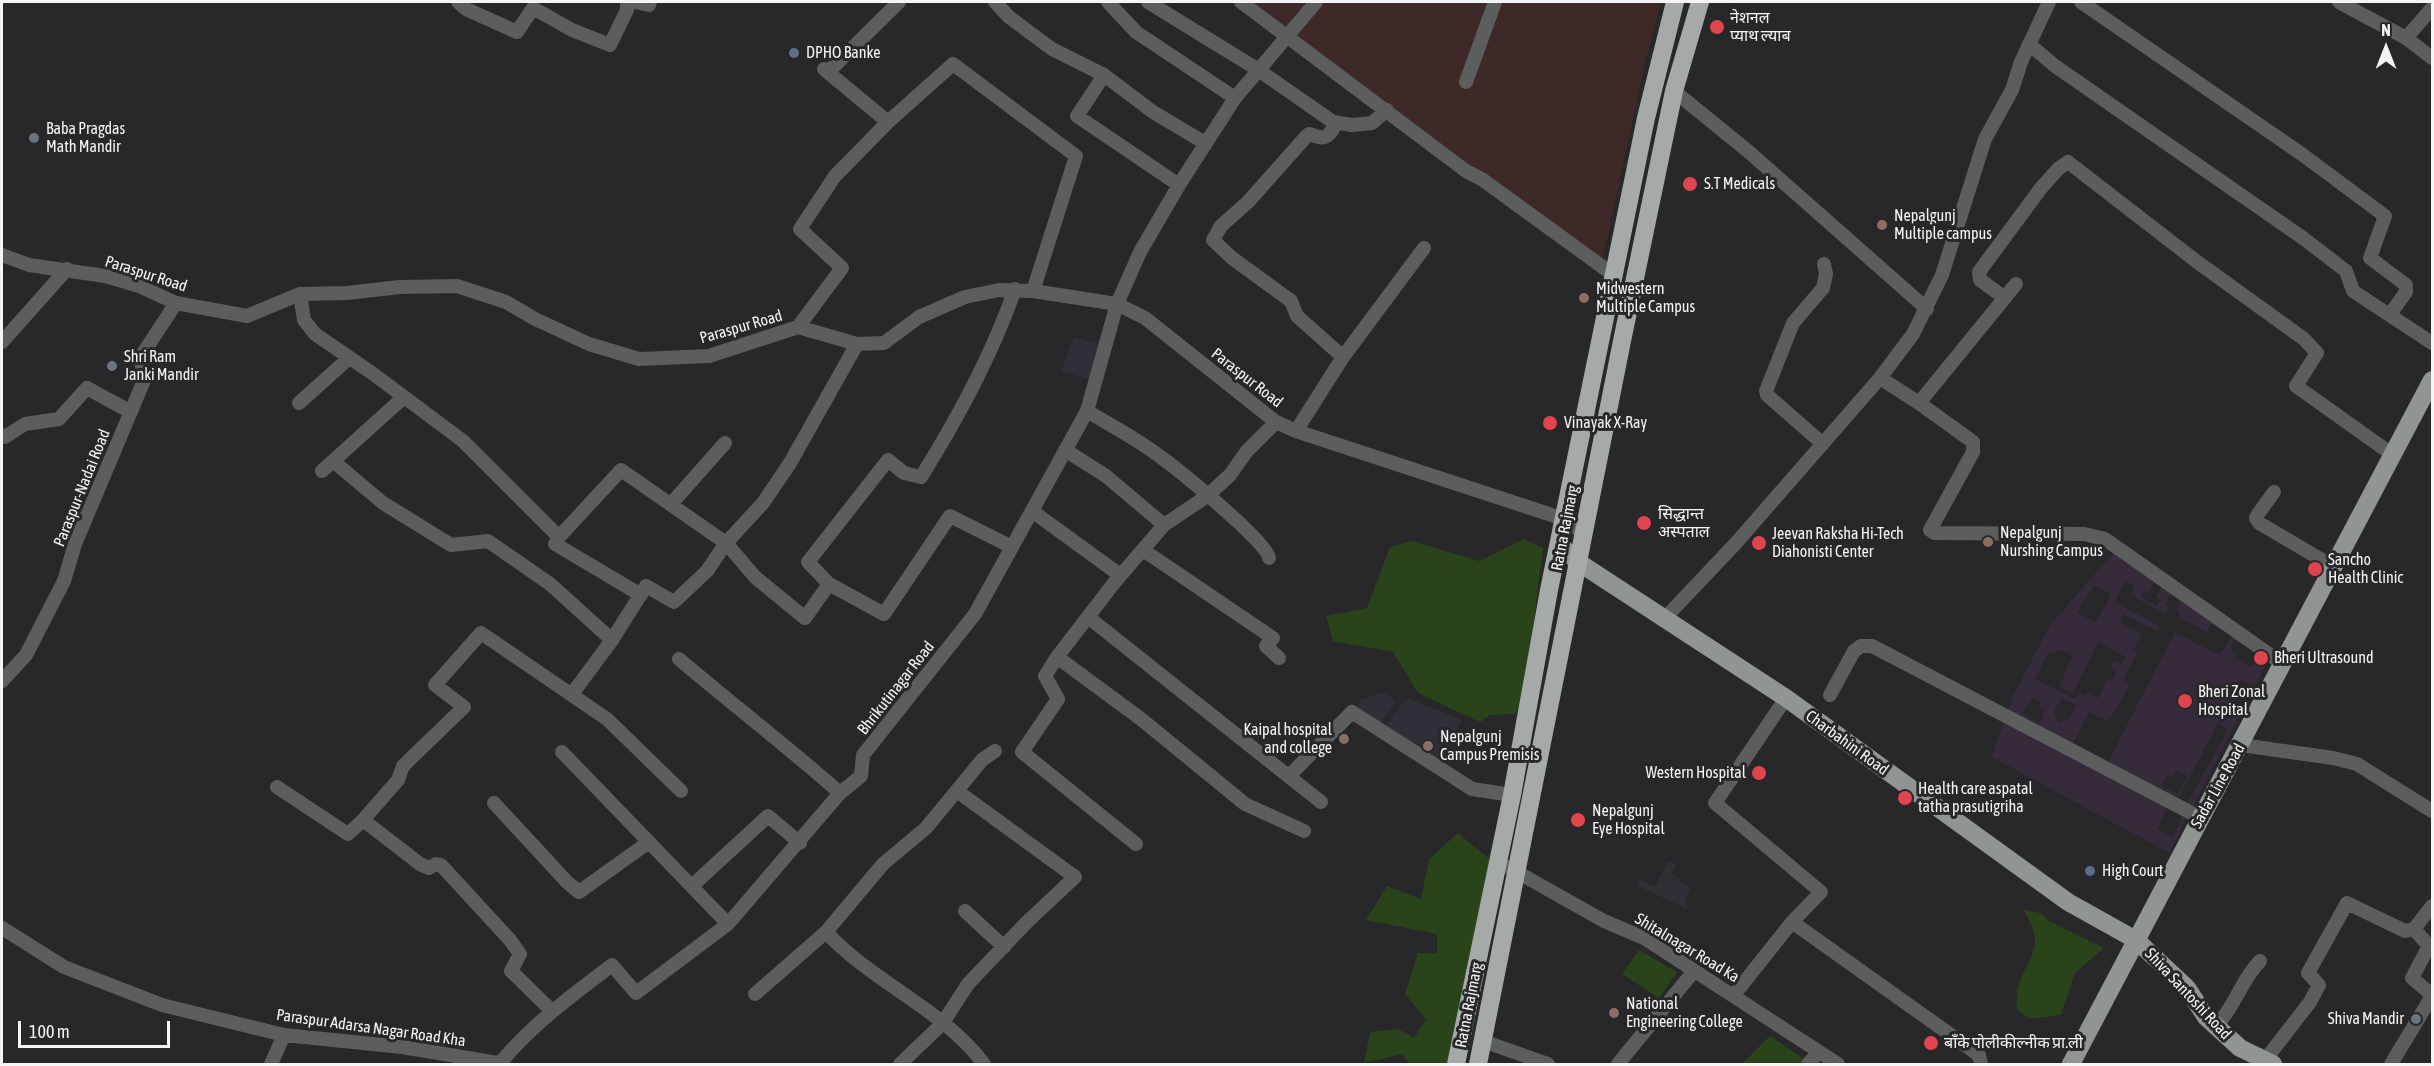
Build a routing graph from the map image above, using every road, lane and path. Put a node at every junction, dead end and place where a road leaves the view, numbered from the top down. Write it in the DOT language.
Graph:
graph roads {
  1 [pos="458,2"];
  2 [pos="627,2"];
  3 [pos="634,2"];
  4 [pos="650,2"];
  5 [pos="898,2"];
  6 [pos="995,2"];
  7 [pos="1108,2"];
  8 [pos="1148,2"];
  9 [pos="1241,2"];
  10 [pos="1316,2"];
  11 [pos="1495,2"];
  12 [pos="1676,2"];
  13 [pos="1700,2"];
  14 [pos="2049,2"];
  15 [pos="2081,2"];
  16 [pos="2339,2"];
  17 [pos="2433,8"];
  18 [pos="1286,36"];
  19 [pos="2406,38"];
  20 [pos="2029,44"];
  21 [pos="2433,58"];
  22 [pos="1257,69"];
  23 [pos="1104,75"];
  24 [pos="1466,82"];
  25 [pos="1674,91"];
  26 [pos="1235,98"];
  27 [pos="1387,110"];
  28 [pos="888,122"];
  29 [pos="1333,122"];
  30 [pos="1205,143"];
  31 [pos="1179,185"];
  32 [pos="1424,248"];
  33 [pos="2,255"];
  34 [pos="2370,258"];
  35 [pos="1824,264"];
  36 [pos="68,269"];
  37 [pos="1615,276"];
  38 [pos="2349,276"];
  39 [pos="2016,284"];
  40 [pos="1015,289"];
  41 [pos="1033,291"];
  42 [pos="300,294"];
  43 [pos="2005,298"];
  44 [pos="176,303"];
  45 [pos="1117,304"];
  46 [pos="1927,309"];
  47 [pos="2391,313"];
  48 [pos="798,327"];
  49 [pos="2,342"];
  50 [pos="2433,343"];
  51 [pos="857,344"];
  52 [pos="1343,357"];
  53 [pos="348,359"];
  54 [pos="1880,378"];
  55 [pos="2433,380"];
  56 [pos="404,397"];
  57 [pos="299,402"];
  58 [pos="1919,402"];
  59 [pos="1087,411"];
  60 [pos="131,412"];
  61 [pos="1276,422"];
  62 [pos="1296,431"];
  63 [pos="2,435"];
  64 [pos="725,443"];
  65 [pos="1823,444"];
  66 [pos="1065,450"];
  67 [pos="2393,455"];
  68 [pos="333,461"];
  69 [pos="322,471"];
  70 [pos="2274,492"];
  71 [pos="1207,496"];
  72 [pos="671,504"];
  73 [pos="1032,512"];
  74 [pos="1564,519"];
  75 [pos="1164,525"];
  76 [pos="1584,534"];
  77 [pos="560,537"];
  78 [pos="726,543"];
  79 [pos="1559,544"];
  80 [pos="1012,547"];
  81 [pos="1143,550"];
  82 [pos="1269,558"];
  83 [pos="1578,562"];
  84 [pos="2334,567"];
  85 [pos="1120,575"];
  86 [pos="829,584"];
  87 [pos="641,595"];
  88 [pos="1088,616"];
  89 [pos="1665,618"];
  90 [pos="612,640"];
  91 [pos="1058,657"];
  92 [pos="1279,658"];
  93 [pos="679,659"];
  94 [pos="2283,664"];
  95 [pos="2,681"];
  96 [pos="572,694"];
  97 [pos="1830,695"];
  98 [pos="1786,698"];
  99 [pos="2241,745"];
  100 [pos="995,751"];
  101 [pos="562,752"];
  102 [pos="1288,776"];
  103 [pos="277,787"];
  104 [pos="681,791"];
  105 [pos="957,791"];
  106 [pos="840,794"];
  107 [pos="1512,795"];
  108 [pos="1321,802"];
  109 [pos="494,803"];
  110 [pos="2433,811"];
  111 [pos="2201,818"];
  112 [pos="363,820"];
  113 [pos="1304,831"];
  114 [pos="649,842"];
  115 [pos="800,843"];
  116 [pos="1136,844"];
  117 [pos="1496,863"];
  118 [pos="1515,869"];
  119 [pos="693,885"];
  120 [pos="2433,906"];
  121 [pos="964,911"];
  122 [pos="1792,922"];
  123 [pos="728,924"];
  124 [pos="2,928"];
  125 [pos="2414,929"];
  126 [pos="826,932"];
  127 [pos="2136,940"];
  128 [pos="1004,947"];
  129 [pos="2260,961"];
  130 [pos="1694,971"];
  131 [pos="755,994"];
  132 [pos="1734,995"];
  133 [pos="2433,995"];
  134 [pos="552,1011"];
  135 [pos="942,1024"];
  136 [pos="2216,1026"];
  137 [pos="284,1035"];
  138 [pos="1483,1041"];
  139 [pos="1819,1052"];
  140 [pos="450,1060"];
  141 [pos="502,1064"];
  142 [pos="2266,1064"];
  143 [pos="271,1065"];
  144 [pos="900,1065"];
  145 [pos="984,1065"];
  146 [pos="1456,1065"];
  147 [pos="1478,1065"];
  148 [pos="1548,1065"];
  149 [pos="1618,1065"];
  150 [pos="1808,1065"];
  151 [pos="1838,1065"];
  152 [pos="1981,1065"];
  153 [pos="2071,1065"];
  154 [pos="2391,1065"];
  1 -- 2 [label="street"];
  3 -- 4 [label="street"];
  5 -- 28 [label="street"];
  6 -- 23 [label="street"];
  7 -- 26 [label="street"];
  8 -- 22 [label="street"];
  9 -- 18 [label="street"];
  10 -- 18 [label="street, Bhrikutinagar Road"];
  11 -- 24 [label="street"];
  12 -- 37 [label="highway, Ratna Rajmarg"];
  13 -- 25 [label="highway, Ratna Rajmarg"];
  14 -- 20 [label="street"];
  15 -- 34 [label="street"];
  16 -- 19 [label="street"];
  17 -- 19 [label="street"];
  18 -- 22 [label="street, Bhrikutinagar Road"];
  18 -- 27 [label="street"];
  19 -- 21 [label="street"];
  20 -- 38 [label="street"];
  20 -- 46 [label="street"];
  22 -- 26 [label="street, Bhrikutinagar Road"];
  22 -- 29 [label="street"];
  23 -- 30 [label="street"];
  23 -- 31 [label="street"];
  25 -- 46 [label="street"];
  25 -- 76 [label="highway, Ratna Rajmarg"];
  26 -- 30 [label="street, Bhrikutinagar Road"];
  27 -- 29 [label="street"];
  27 -- 37 [label="street"];
  28 -- 41 [label="street"];
  28 -- 48 [label="street"];
  29 -- 52 [label="street"];
  30 -- 31 [label="street, Bhrikutinagar Road"];
  31 -- 45 [label="street, Bhrikutinagar Road"];
  32 -- 52 [label="street"];
  33 -- 36 [label="street, Paraspur Road"];
  34 -- 38 [label="street"];
  34 -- 47 [label="street"];
  35 -- 65 [label="street"];
  36 -- 44 [label="street, Paraspur Road"];
  36 -- 49 [label="street"];
  37 -- 74 [label="highway, Ratna Rajmarg"];
  38 -- 47 [label="street"];
  39 -- 43 [label="street"];
  40 -- 41 [label="street, Paraspur Road"];
  40 -- 51 [label="street, Paraspur Road"];
  40 -- 86 [label="street"];
  41 -- 45 [label="street, Paraspur Road"];
  42 -- 44 [label="street, Paraspur Road"];
  42 -- 48 [label="street, Paraspur Road"];
  42 -- 53 [label="street"];
  43 -- 58 [label="street"];
  43 -- 67 [label="street"];
  44 -- 60 [label="street, Paraspur-Nadai Road"];
  45 -- 59 [label="street, Bhrikutinagar Road"];
  45 -- 61 [label="street, Paraspur Road"];
  46 -- 54 [label="street"];
  47 -- 50 [label="street"];
  48 -- 51 [label="street, Paraspur Road"];
  51 -- 78 [label="street"];
  52 -- 62 [label="street"];
  53 -- 56 [label="street"];
  53 -- 57 [label="street"];
  54 -- 58 [label="street"];
  54 -- 65 [label="street"];
  55 -- 67 [label="main road, Sadar Line Road"];
  56 -- 68 [label="street"];
  56 -- 77 [label="street"];
  58 -- 94 [label="street"];
  59 -- 66 [label="street, Bhrikutinagar Road"];
  59 -- 71 [label="street"];
  60 -- 63 [label="street"];
  60 -- 95 [label="street, Paraspur-Nadai Road"];
  61 -- 62 [label="street, Paraspur Road"];
  61 -- 71 [label="street"];
  62 -- 74 [label="street, Paraspur Road"];
  64 -- 72 [label="street"];
  65 -- 89 [label="street"];
  66 -- 73 [label="street, Bhrikutinagar Road"];
  66 -- 75 [label="street"];
  67 -- 84 [label="main road, Sadar Line Road"];
  68 -- 69 [label="street"];
  68 -- 90 [label="street"];
  70 -- 84 [label="street"];
  71 -- 75 [label="street"];
  71 -- 82 [label="street"];
  72 -- 77 [label="street"];
  72 -- 78 [label="street"];
  73 -- 80 [label="street, Bhrikutinagar Road"];
  73 -- 85 [label="street"];
  74 -- 76 [label="street, Paraspur Road"];
  74 -- 79 [label="highway, Ratna Rajmarg"];
  75 -- 81 [label="street"];
  76 -- 83 [label="highway, Ratna Rajmarg"];
  77 -- 87 [label="street"];
  78 -- 86 [label="street"];
  78 -- 87 [label="street"];
  79 -- 83 [label="main road, Charbahini Road"];
  79 -- 107 [label="highway, Ratna Rajmarg"];
  80 -- 86 [label="street"];
  80 -- 106 [label="street, Bhrikutinagar Road"];
  81 -- 85 [label="street"];
  81 -- 92 [label="street"];
  83 -- 89 [label="main road, Charbahini Road"];
  83 -- 118 [label="highway, Ratna Rajmarg"];
  84 -- 94 [label="main road, Sadar Line Road"];
  85 -- 88 [label="street"];
  87 -- 90 [label="street"];
  88 -- 91 [label="street"];
  88 -- 102 [label="street"];
  89 -- 98 [label="main road, Charbahini Road"];
  90 -- 96 [label="street"];
  91 -- 113 [label="street"];
  91 -- 116 [label="street"];
  93 -- 106 [label="street"];
  94 -- 99 [label="main road, Sadar Line Road"];
  96 -- 104 [label="street"];
  96 -- 112 [label="street"];
  97 -- 111 [label="street"];
  98 -- 122 [label="street"];
  98 -- 127 [label="main road, Charbahini Road"];
  99 -- 110 [label="street"];
  99 -- 111 [label="main road, Sadar Line Road"];
  100 -- 105 [label="street"];
  101 -- 114 [label="street"];
  102 -- 107 [label="street"];
  102 -- 108 [label="street"];
  103 -- 112 [label="street"];
  105 -- 126 [label="street"];
  105 -- 128 [label="street"];
  106 -- 115 [label="street, Bhrikutinagar Road"];
  107 -- 117 [label="highway, Ratna Rajmarg"];
  109 -- 114 [label="street"];
  111 -- 127 [label="main road, Sadar Line Road"];
  112 -- 134 [label="street"];
  114 -- 119 [label="street"];
  115 -- 119 [label="street"];
  115 -- 123 [label="street, Bhrikutinagar Road"];
  117 -- 118 [label="street, Shitalnagar Road Ka"];
  117 -- 146 [label="highway, Ratna Rajmarg"];
  118 -- 130 [label="street, Shitalnagar Road Ka"];
  118 -- 138 [label="highway, Ratna Rajmarg"];
  119 -- 123 [label="street"];
  120 -- 125 [label="street"];
  121 -- 128 [label="street"];
  122 -- 132 [label="street"];
  122 -- 152 [label="street"];
  123 -- 134 [label="street, Bhrikutinagar Road"];
  124 -- 137 [label="street, Paraspur Adarsa Nagar Road Kha"];
  125 -- 133 [label="street"];
  125 -- 142 [label="street"];
  126 -- 131 [label="street"];
  126 -- 135 [label="street"];
  127 -- 136 [label="main road, Shiva Santoshi Road"];
  127 -- 153 [label="main road, Sadar Line Road"];
  128 -- 135 [label="street"];
  129 -- 136 [label="street"];
  130 -- 132 [label="street, Shitalnagar Road Ka"];
  130 -- 149 [label="street"];
  132 -- 139 [label="street, Shitalnagar Road Ka"];
  133 -- 154 [label="street"];
  134 -- 141 [label="street, Bhrikutinagar Road"];
  135 -- 144 [label="street"];
  135 -- 145 [label="street"];
  136 -- 142 [label="main road, Shiva Santoshi Road"];
  137 -- 140 [label="street, Paraspur Adarsa Nagar Road Kha"];
  137 -- 143 [label="street"];
  138 -- 147 [label="highway, Ratna Rajmarg"];
  138 -- 148 [label="street"];
  139 -- 150 [label="street"];
  139 -- 151 [label="street, Shitalnagar Road Ka"];
  140 -- 141 [label="street, Paraspur Adarsa Nagar Road Kha"];
}
